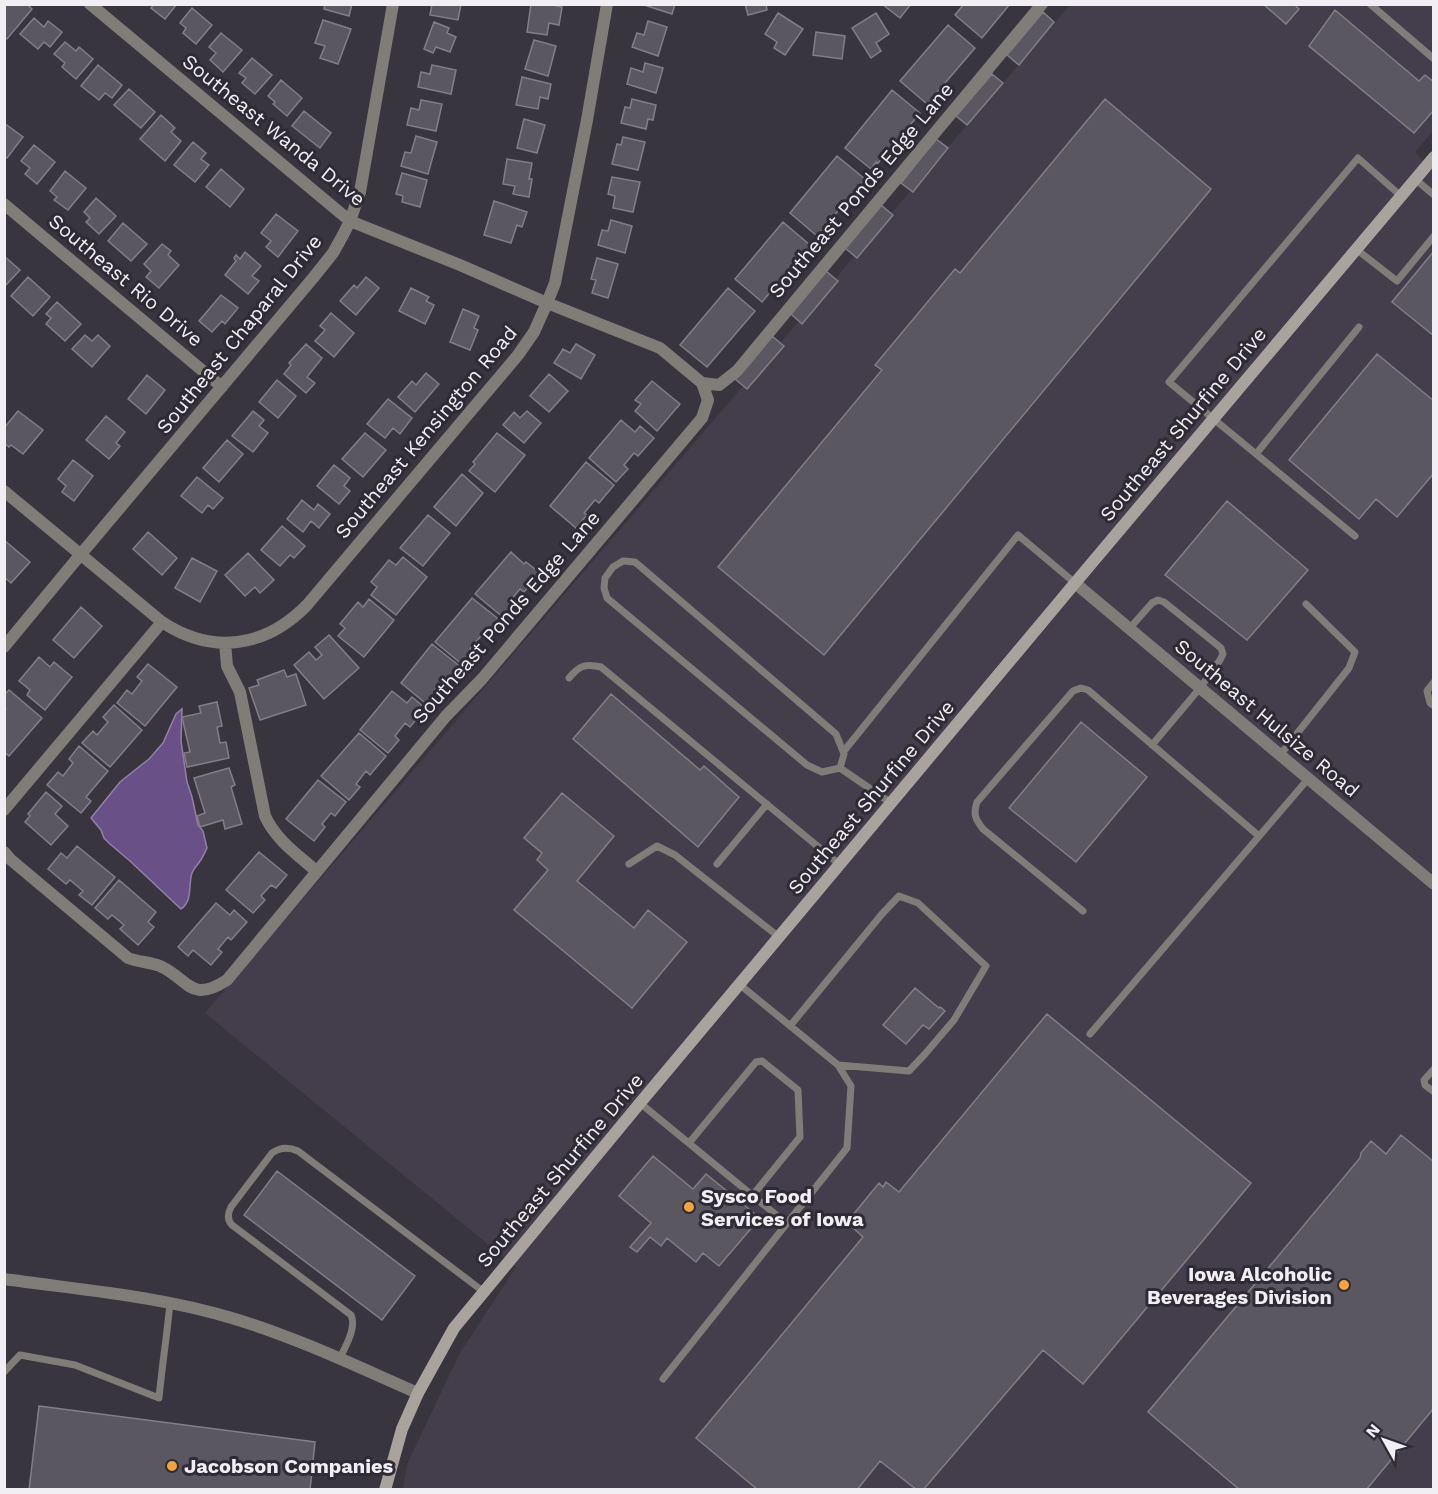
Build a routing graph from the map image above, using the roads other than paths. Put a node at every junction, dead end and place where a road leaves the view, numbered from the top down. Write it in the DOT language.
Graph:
graph roads {
  1 [pos="90,4"];
  2 [pos="393,4"];
  3 [pos="608,4"];
  4 [pos="1042,4"];
  5 [pos="1370,4"];
  6 [pos="1434,59"];
  7 [pos="1434,157"];
  8 [pos="1415,179"];
  9 [pos="1434,195"];
  10 [pos="1401,196"];
  11 [pos="4,204"];
  12 [pos="350,221"];
  13 [pos="1434,236"];
  14 [pos="1356,249"];
  15 [pos="547,303"];
  16 [pos="1359,327"];
  17 [pos="702,383"];
  18 [pos="222,387"];
  19 [pos="1213,418"];
  20 [pos="1256,453"];
  21 [pos="4,491"];
  22 [pos="1355,536"];
  23 [pos="80,555"];
  24 [pos="1075,583"];
  25 [pos="1305,604"];
  26 [pos="162,622"];
  27 [pos="1129,628"];
  28 [pos="225,644"];
  29 [pos="4,647"];
  30 [pos="569,678"];
  31 [pos="1434,682"];
  32 [pos="1200,688"];
  33 [pos="1434,706"];
  34 [pos="1152,745"];
  35 [pos="844,751"];
  36 [pos="1280,755"];
  37 [pos="840,768"];
  38 [pos="1308,778"];
  39 [pos="891,803"];
  40 [pos="767,804"];
  41 [pos="4,810"];
  42 [pos="1259,836"];
  43 [pos="4,852"];
  44 [pos="629,864"];
  45 [pos="717,864"];
  46 [pos="839,864"];
  47 [pos="316,871"];
  48 [pos="1434,884"];
  49 [pos="1083,911"];
  50 [pos="779,937"];
  51 [pos="739,984"];
  52 [pos="790,1026"];
  53 [pos="1090,1034"];
  54 [pos="838,1065"];
  55 [pos="1434,1069"];
  56 [pos="1434,1092"];
  57 [pos="640,1103"];
  58 [pos="689,1143"];
  59 [pos="752,1196"];
  60 [pos="786,1223"];
  61 [pos="4,1279"];
  62 [pos="484,1292"];
  63 [pos="170,1303"];
  64 [pos="339,1360"];
  65 [pos="4,1372"];
  66 [pos="663,1379"];
  67 [pos="418,1393"];
  68 [pos="385,1490"];
  1 -- 12 [label="street, Southeast Wanda Drive"];
  2 -- 12 [label="street, Southeast Chaparal Drive"];
  3 -- 15 [label="street, Southeast Kensington Road"];
  4 -- 17 [label="street, Southeast Ponds Edge Lane"];
  5 -- 6 [label="lane"];
  7 -- 8 [label="street, Southeast Shurfine Drive"];
  8 -- 9 [label="lane"];
  8 -- 10 [label="street, Southeast Shurfine Drive"];
  10 -- 14 [label="street, Southeast Shurfine Drive"];
  10 -- 19 [label="lane"];
  11 -- 18 [label="street, Southeast Rio Drive"];
  12 -- 15 [label="street, Southeast Wanda Drive"];
  12 -- 18 [label="street, Southeast Chaparal Drive"];
  13 -- 14 [label="lane"];
  14 -- 19 [label="street, Southeast Shurfine Drive"];
  15 -- 17 [label="street"];
  15 -- 28 [label="street, Southeast Kensington Road"];
  16 -- 20 [label="lane"];
  17 -- 47 [label="street, Southeast Ponds Edge Lane"];
  18 -- 23 [label="street, Southeast Chaparal Drive"];
  19 -- 20 [label="lane"];
  19 -- 24 [label="street, Southeast Shurfine Drive"];
  20 -- 22 [label="lane"];
  21 -- 23 [label="street, Southeast Kensington Road"];
  23 -- 26 [label="street, Southeast Kensington Road"];
  23 -- 29 [label="street, Southeast Chaparal Drive"];
  24 -- 27 [label="street, Southeast Hulsize Road"];
  24 -- 35 [label="lane"];
  24 -- 39 [label="street, Southeast Shurfine Drive"];
  25 -- 36 [label="lane"];
  26 -- 28 [label="street, Southeast Kensington Road"];
  26 -- 41 [label="street"];
  27 -- 32 [label="street, Southeast Hulsize Road"];
  27 -- 32 [label="lane"];
  28 -- 47 [label="street"];
  30 -- 40 [label="lane"];
  31 -- 33 [label="lane"];
  32 -- 34 [label="lane"];
  32 -- 36 [label="street, Southeast Hulsize Road"];
  34 -- 42 [label="lane"];
  34 -- 49 [label="lane"];
  35 -- 37 [label="lane"];
  35 -- 37 [label="lane"];
  36 -- 38 [label="street, Southeast Hulsize Road"];
  37 -- 39 [label="lane"];
  38 -- 42 [label="lane"];
  38 -- 48 [label="street, Southeast Hulsize Road"];
  39 -- 46 [label="street, Southeast Shurfine Drive"];
  40 -- 45 [label="lane"];
  40 -- 46 [label="lane"];
  42 -- 53 [label="lane"];
  43 -- 47 [label="street, Southeast Ponds Edge Lane"];
  44 -- 50 [label="lane"];
  46 -- 50 [label="street, Southeast Shurfine Drive"];
  50 -- 51 [label="street, Southeast Shurfine Drive"];
  51 -- 52 [label="lane"];
  51 -- 57 [label="street, Southeast Shurfine Drive"];
  52 -- 54 [label="lane"];
  52 -- 54 [label="lane"];
  54 -- 60 [label="lane"];
  55 -- 56 [label="lane"];
  57 -- 58 [label="lane"];
  57 -- 62 [label="street, Southeast Shurfine Drive"];
  58 -- 59 [label="lane"];
  58 -- 59 [label="lane"];
  59 -- 60 [label="lane"];
  60 -- 66 [label="lane"];
  61 -- 63 [label="street"];
  62 -- 64 [label="lane"];
  62 -- 67 [label="street, Southeast Shurfine Drive"];
  63 -- 64 [label="street"];
  63 -- 65 [label="lane"];
  64 -- 67 [label="street"];
  67 -- 68 [label="street, Southeast Shurfine Drive"];
}
